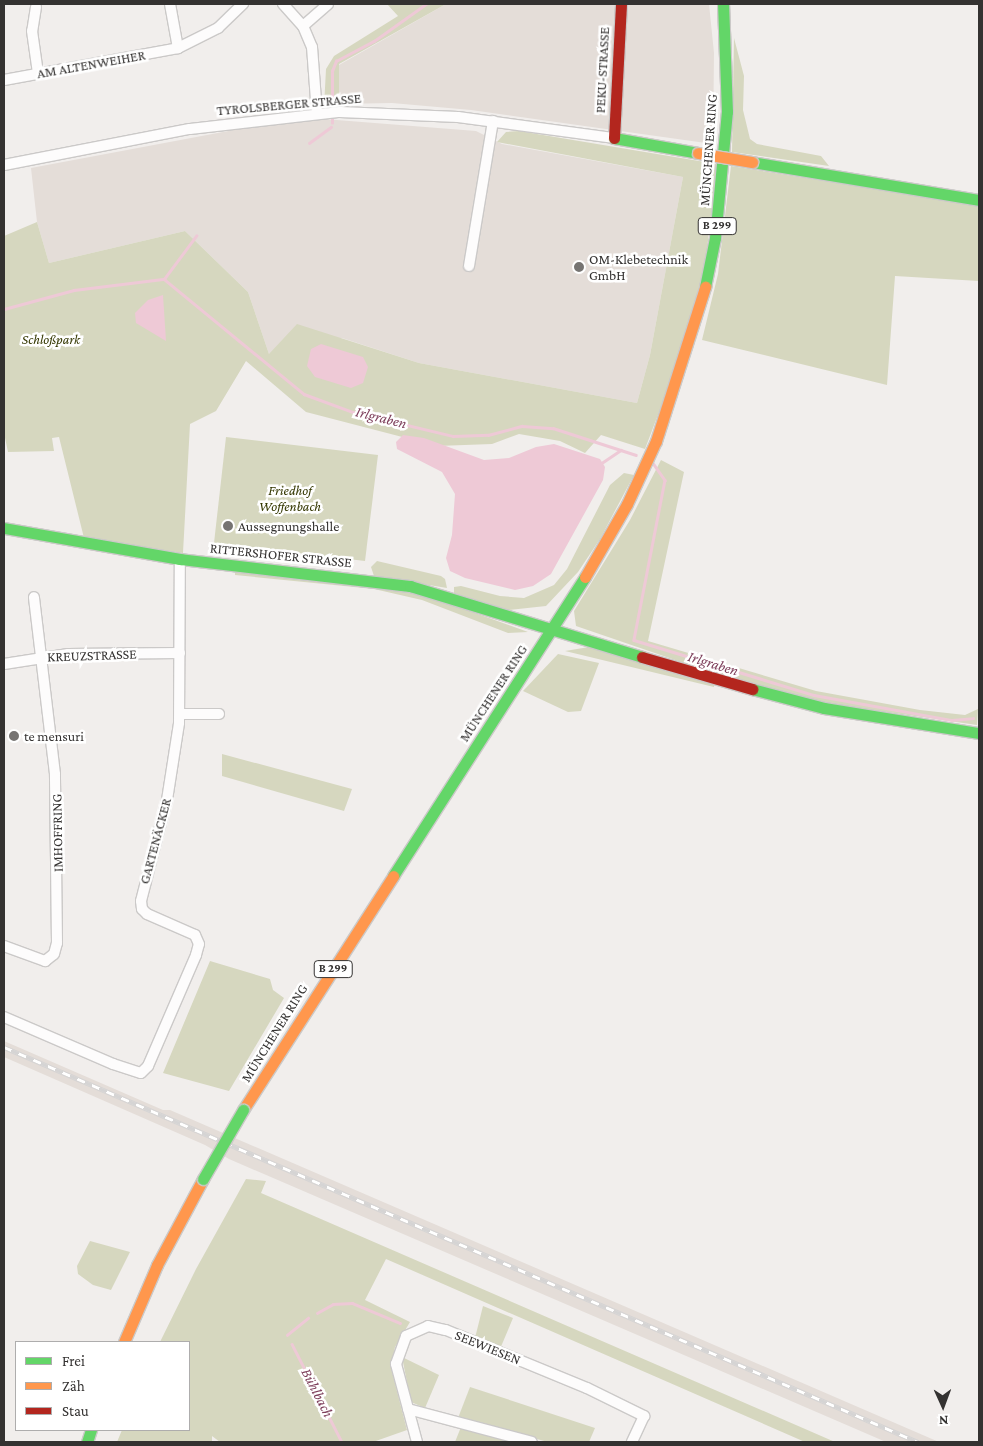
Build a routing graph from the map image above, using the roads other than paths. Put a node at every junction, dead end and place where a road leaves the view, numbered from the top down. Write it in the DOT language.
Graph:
graph roads {
  1 [pos="170,4"];
  2 [pos="243,4"];
  3 [pos="283,4"];
  4 [pos="328,4"];
  5 [pos="621,4"];
  6 [pos="722,4"];
  7 [pos="36,7"];
  8 [pos="303,26"];
  9 [pos="178,48"];
  10 [pos="38,73"];
  11 [pos="4,80"];
  12 [pos="317,114"];
  13 [pos="492,121"];
  14 [pos="613,138"];
  15 [pos="4,165"];
  16 [pos="979,200"];
  17 [pos="469,266"];
  18 [pos="4,528"];
  19 [pos="180,560"];
  20 [pos="34,597"];
  21 [pos="552,629"];
  22 [pos="180,653"];
  23 [pos="43,656"];
  24 [pos="4,664"];
  25 [pos="180,714"];
  26 [pos="219,714"];
  27 [pos="979,733"];
  28 [pos="4,946"];
  29 [pos="4,1017"];
  30 [pos="124,1341"];
  31 [pos="408,1409"];
  32 [pos="417,1442"];
  33 [pos="532,1442"];
  34 [pos="632,1442"];
  1 -- 9 [label="street"];
  2 -- 9 [label="street, AM ALTENWEIHER"];
  3 -- 8 [label="street"];
  4 -- 8 [label="street"];
  5 -- 14 [label="main road, PEKU-STRASSE"];
  6 -- 21 [label="main road, MÜNCHENER RING / B 299"];
  7 -- 10 [label="street"];
  8 -- 12 [label="street"];
  9 -- 10 [label="street, AM ALTENWEIHER"];
  10 -- 11 [label="street, AM ALTENWEIHER"];
  12 -- 13 [label="street, TYROLSBERGER STRASSE"];
  12 -- 15 [label="street, TYROLSBERGER STRASSE"];
  13 -- 14 [label="street, TYROLSBERGER STRASSE"];
  13 -- 17 [label="street"];
  14 -- 16 [label="main road, TYROLSBERGER STRASSE, bridge"];
  18 -- 19 [label="main road, RITTERSHOFER STRASSE"];
  19 -- 21 [label="main road, RITTERSHOFER STRASSE"];
  19 -- 22 [label="street, GARTENÄCKER"];
  20 -- 23 [label="street"];
  21 -- 27 [label="main road, RITTERSHOFER STRASSE"];
  21 -- 30 [label="main road, MÜNCHENER RING / B 299, bridge"];
  22 -- 23 [label="street, KREUZSTRASSE"];
  22 -- 25 [label="street, GARTENÄCKER"];
  23 -- 24 [label="street, KREUZSTRASSE"];
  23 -- 28 [label="street, IMHOFFRING"];
  25 -- 26 [label="street"];
  25 -- 29 [label="street, GARTENÄCKER"];
  31 -- 32 [label="street, SEEWIESEN"];
  31 -- 33 [label="street"];
  31 -- 34 [label="street, SEEWIESEN"];
}
